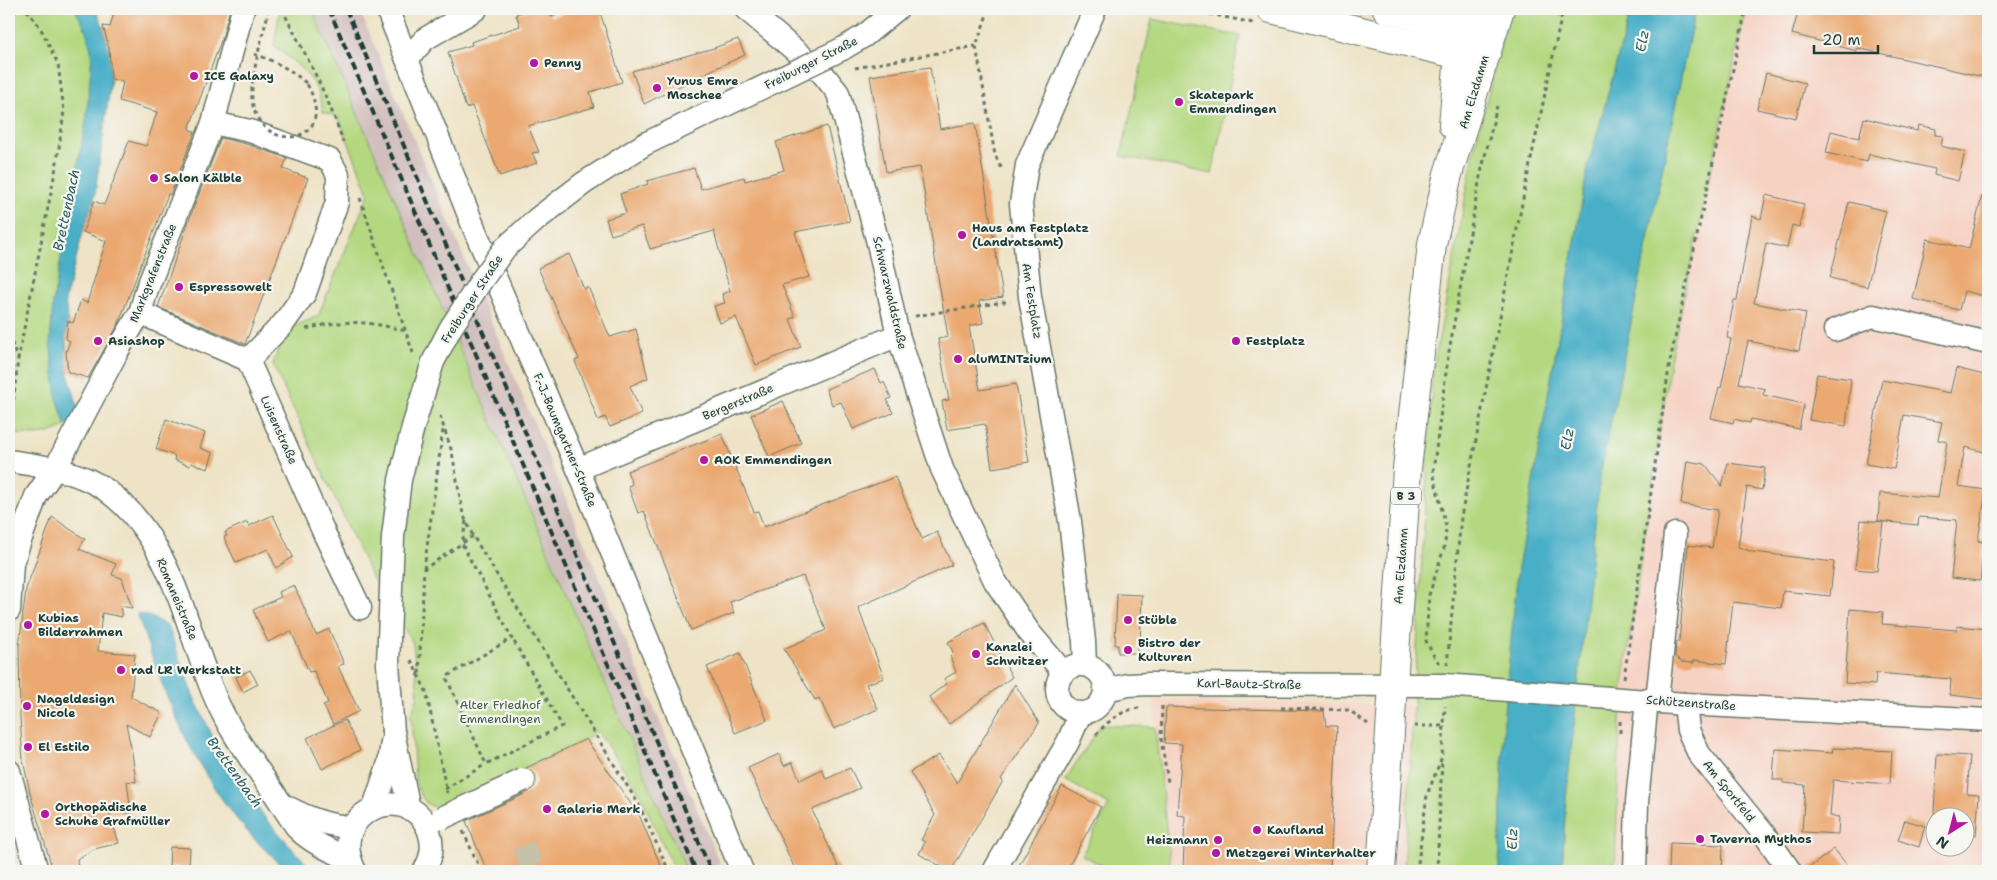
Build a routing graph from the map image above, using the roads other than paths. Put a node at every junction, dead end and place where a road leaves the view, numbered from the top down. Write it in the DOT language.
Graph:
graph roads {
  1 [pos="243,9"];
  2 [pos="387,9"];
  3 [pos="476,9"];
  4 [pos="746,9"];
  5 [pos="874,9"];
  6 [pos="898,9"];
  7 [pos="1095,9"];
  8 [pos="1271,9"];
  9 [pos="1387,9"];
  10 [pos="1477,30"];
  11 [pos="864,36"];
  12 [pos="407,59"];
  13 [pos="213,123"];
  14 [pos="1448,174"];
  15 [pos="140,313"];
  16 [pos="896,327"];
  17 [pos="1835,330"];
  18 [pos="1988,343"];
  19 [pos="248,360"];
  20 [pos="9,461"];
  21 [pos="55,468"];
  22 [pos="578,469"];
  23 [pos="1675,534"];
  24 [pos="11,562"];
  25 [pos="360,608"];
  26 [pos="9,610"];
  27 [pos="1085,665"];
  28 [pos="1063,672"];
  29 [pos="1393,685"];
  30 [pos="1106,690"];
  31 [pos="1652,700"];
  32 [pos="1686,704"];
  33 [pos="1080,714"];
  34 [pos="1988,720"];
  35 [pos="393,732"];
  36 [pos="9,771"];
  37 [pos="9,775"];
  38 [pos="530,778"];
  39 [pos="284,806"];
  40 [pos="374,807"];
  41 [pos="409,809"];
  42 [pos="434,822"];
  43 [pos="352,827"];
  44 [pos="352,865"];
  45 [pos="37,871"];
  46 [pos="424,871"];
  47 [pos="742,871"];
  48 [pos="994,871"];
  49 [pos="1380,871"];
  50 [pos="1634,871"];
  51 [pos="1790,871"];
  1 -- 13 [label="street, Markgrafenstraße"];
  2 -- 12 [label="street, F.-J.-Baumgartner-Straße"];
  3 -- 12 [label="street"];
  4 -- 16 [label="street, Schwarzwaldstraße"];
  5 -- 11 [label="street, Freiburger Straße"];
  6 -- 11 [label="street, Freiburger Straße"];
  7 -- 27 [label="street, Am Festplatz"];
  8 -- 10 [label="main road"];
  9 -- 10 [label="main road"];
  10 -- 14 [label="main road, Am Elzdamm / B 3"];
  10 -- 14 [label="main road, Am Elzdamm / B 3"];
  11 -- 35 [label="street, Freiburger Straße, bridge"];
  12 -- 22 [label="street, F.-J.-Baumgartner-Straße"];
  13 -- 15 [label="street, Markgrafenstraße"];
  13 -- 19 [label="street"];
  14 -- 29 [label="main road, Am Elzdamm / B 3"];
  15 -- 19 [label="street"];
  15 -- 21 [label="street, Markgrafenstraße"];
  16 -- 22 [label="street, Bergerstraße"];
  16 -- 28 [label="street, Schwarzwaldstraße"];
  17 -- 18 [label="street"];
  19 -- 25 [label="street, Luisenstraße"];
  20 -- 21 [label="street, Romaneistraße"];
  21 -- 24 [label="street, Markgrafenstraße"];
  21 -- 39 [label="street, Romaneistraße"];
  22 -- 47 [label="street, F.-J.-Baumgartner-Straße"];
  23 -- 31 [label="street"];
  24 -- 26 [label="street, Markgrafenstraße"];
  27 -- 28 [label="street"];
  27 -- 30 [label="street"];
  28 -- 33 [label="street"];
  29 -- 30 [label="street, Karl-Bautz-Straße"];
  29 -- 31 [label="street, Schützenstraße"];
  29 -- 49 [label="main road, Am Elzdamm / B 3"];
  30 -- 33 [label="street"];
  31 -- 32 [label="street, Schützenstraße"];
  31 -- 50 [label="street"];
  32 -- 34 [label="street, Schützenstraße"];
  32 -- 51 [label="street, Am Sportfeld"];
  33 -- 48 [label="street"];
  35 -- 40 [label="street, Freiburger Straße"];
  35 -- 41 [label="street, Freiburger Straße"];
  36 -- 37 [label="street"];
  37 -- 45 [label="street"];
  38 -- 42 [label="street, bridge"];
  39 -- 43 [label="street, Romaneistraße"];
  39 -- 44 [label="street, Romaneistraße"];
  40 -- 41 [label="street"];
  40 -- 43 [label="street"];
  41 -- 42 [label="street"];
  42 -- 46 [label="street"];
  43 -- 44 [label="street"];
}
